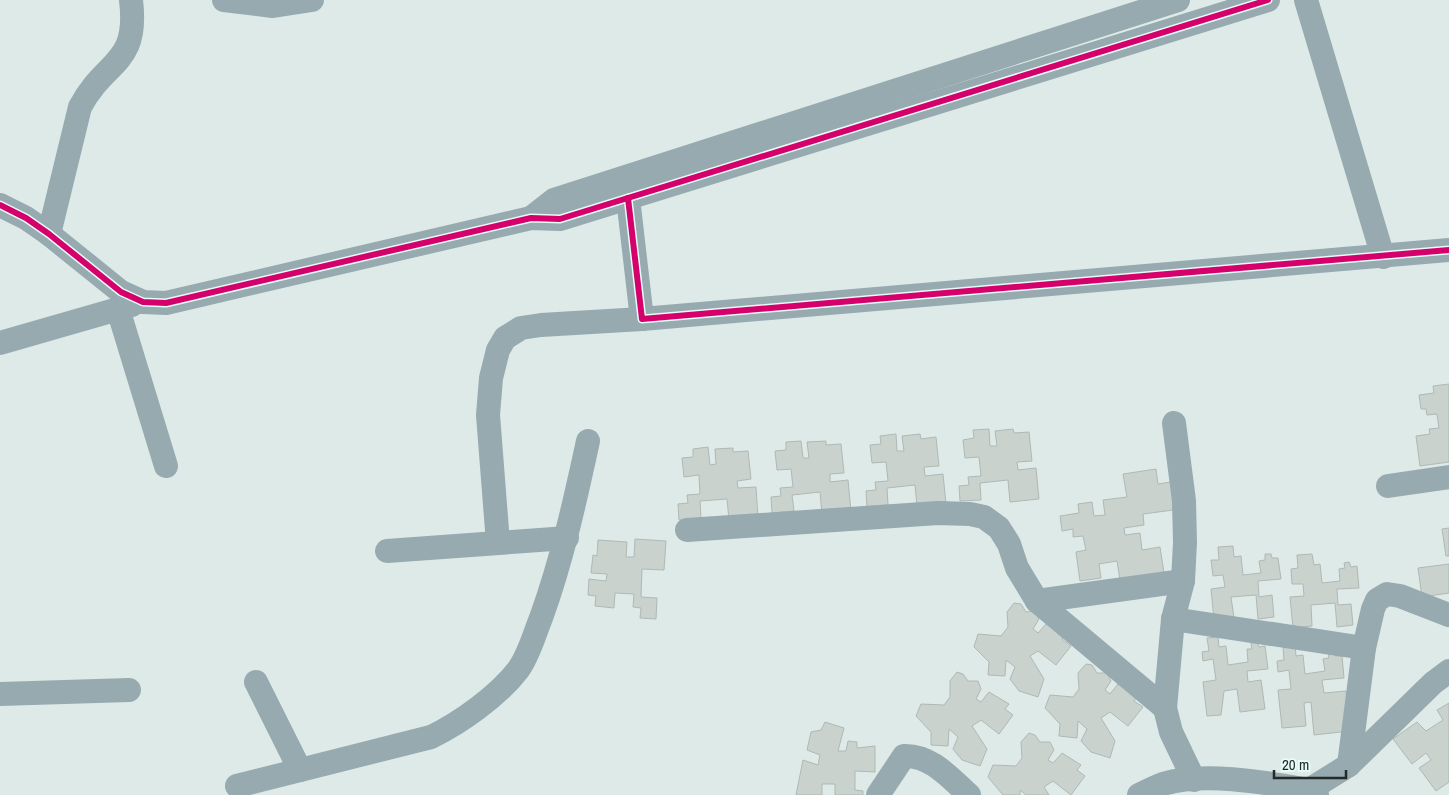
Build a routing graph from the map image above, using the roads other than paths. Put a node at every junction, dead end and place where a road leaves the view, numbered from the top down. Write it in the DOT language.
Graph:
graph roads {
  1 [pos="131,0"];
  2 [pos="224,0"];
  3 [pos="312,0"];
  4 [pos="1178,0"];
  5 [pos="1268,0"];
  6 [pos="1306,0"];
  7 [pos="628,198"];
  8 [pos="0,205"];
  9 [pos="531,218"];
  10 [pos="50,234"];
  11 [pos="1449,250"];
  12 [pos="1383,257"];
  13 [pos="143,302"];
  14 [pos="118,309"];
  15 [pos="642,319"];
  16 [pos="0,343"];
  17 [pos="1174,423"];
  18 [pos="588,441"];
  19 [pos="166,466"];
  20 [pos="1449,477"];
  21 [pos="1388,486"];
  22 [pos="687,530"];
  23 [pos="567,538"];
  24 [pos="498,543"];
  25 [pos="387,551"];
  26 [pos="1183,581"];
  27 [pos="1037,601"];
  28 [pos="1449,615"];
  29 [pos="1172,619"];
  30 [pos="1364,648"];
  31 [pos="1449,671"];
  32 [pos="256,682"];
  33 [pos="129,690"];
  34 [pos="0,694"];
  35 [pos="1165,708"];
  36 [pos="1349,765"];
  37 [pos="300,770"];
  38 [pos="1194,780"];
  39 [pos="236,786"];
  40 [pos="262,787"];
  41 [pos="1313,793"];
  42 [pos="878,795"];
  43 [pos="969,795"];
  44 [pos="1139,795"];
  1 -- 10 [label="street"];
  2 -- 3 [label="street"];
  4 -- 9 [label="street"];
  5 -- 7 [label="street"];
  6 -- 12 [label="street"];
  7 -- 9 [label="street"];
  7 -- 15 [label="street"];
  8 -- 10 [label="street"];
  9 -- 13 [label="street"];
  10 -- 13 [label="street"];
  11 -- 12 [label="street"];
  12 -- 15 [label="street"];
  13 -- 14 [label="street"];
  14 -- 16 [label="street"];
  14 -- 19 [label="street"];
  15 -- 24 [label="street"];
  17 -- 26 [label="street"];
  18 -- 23 [label="street"];
  20 -- 21 [label="street"];
  22 -- 27 [label="street"];
  23 -- 24 [label="street"];
  23 -- 37 [label="street"];
  24 -- 25 [label="street"];
  26 -- 27 [label="street"];
  26 -- 29 [label="street"];
  27 -- 35 [label="street"];
  28 -- 30 [label="street"];
  29 -- 30 [label="street"];
  29 -- 35 [label="street"];
  30 -- 36 [label="street"];
  31 -- 36 [label="street"];
  32 -- 37 [label="street"];
  33 -- 34 [label="street"];
  35 -- 38 [label="street"];
  36 -- 41 [label="street"];
  37 -- 40 [label="street"];
  38 -- 41 [label="street"];
  38 -- 44 [label="street"];
  39 -- 40 [label="street"];
  42 -- 43 [label="street"];
}
